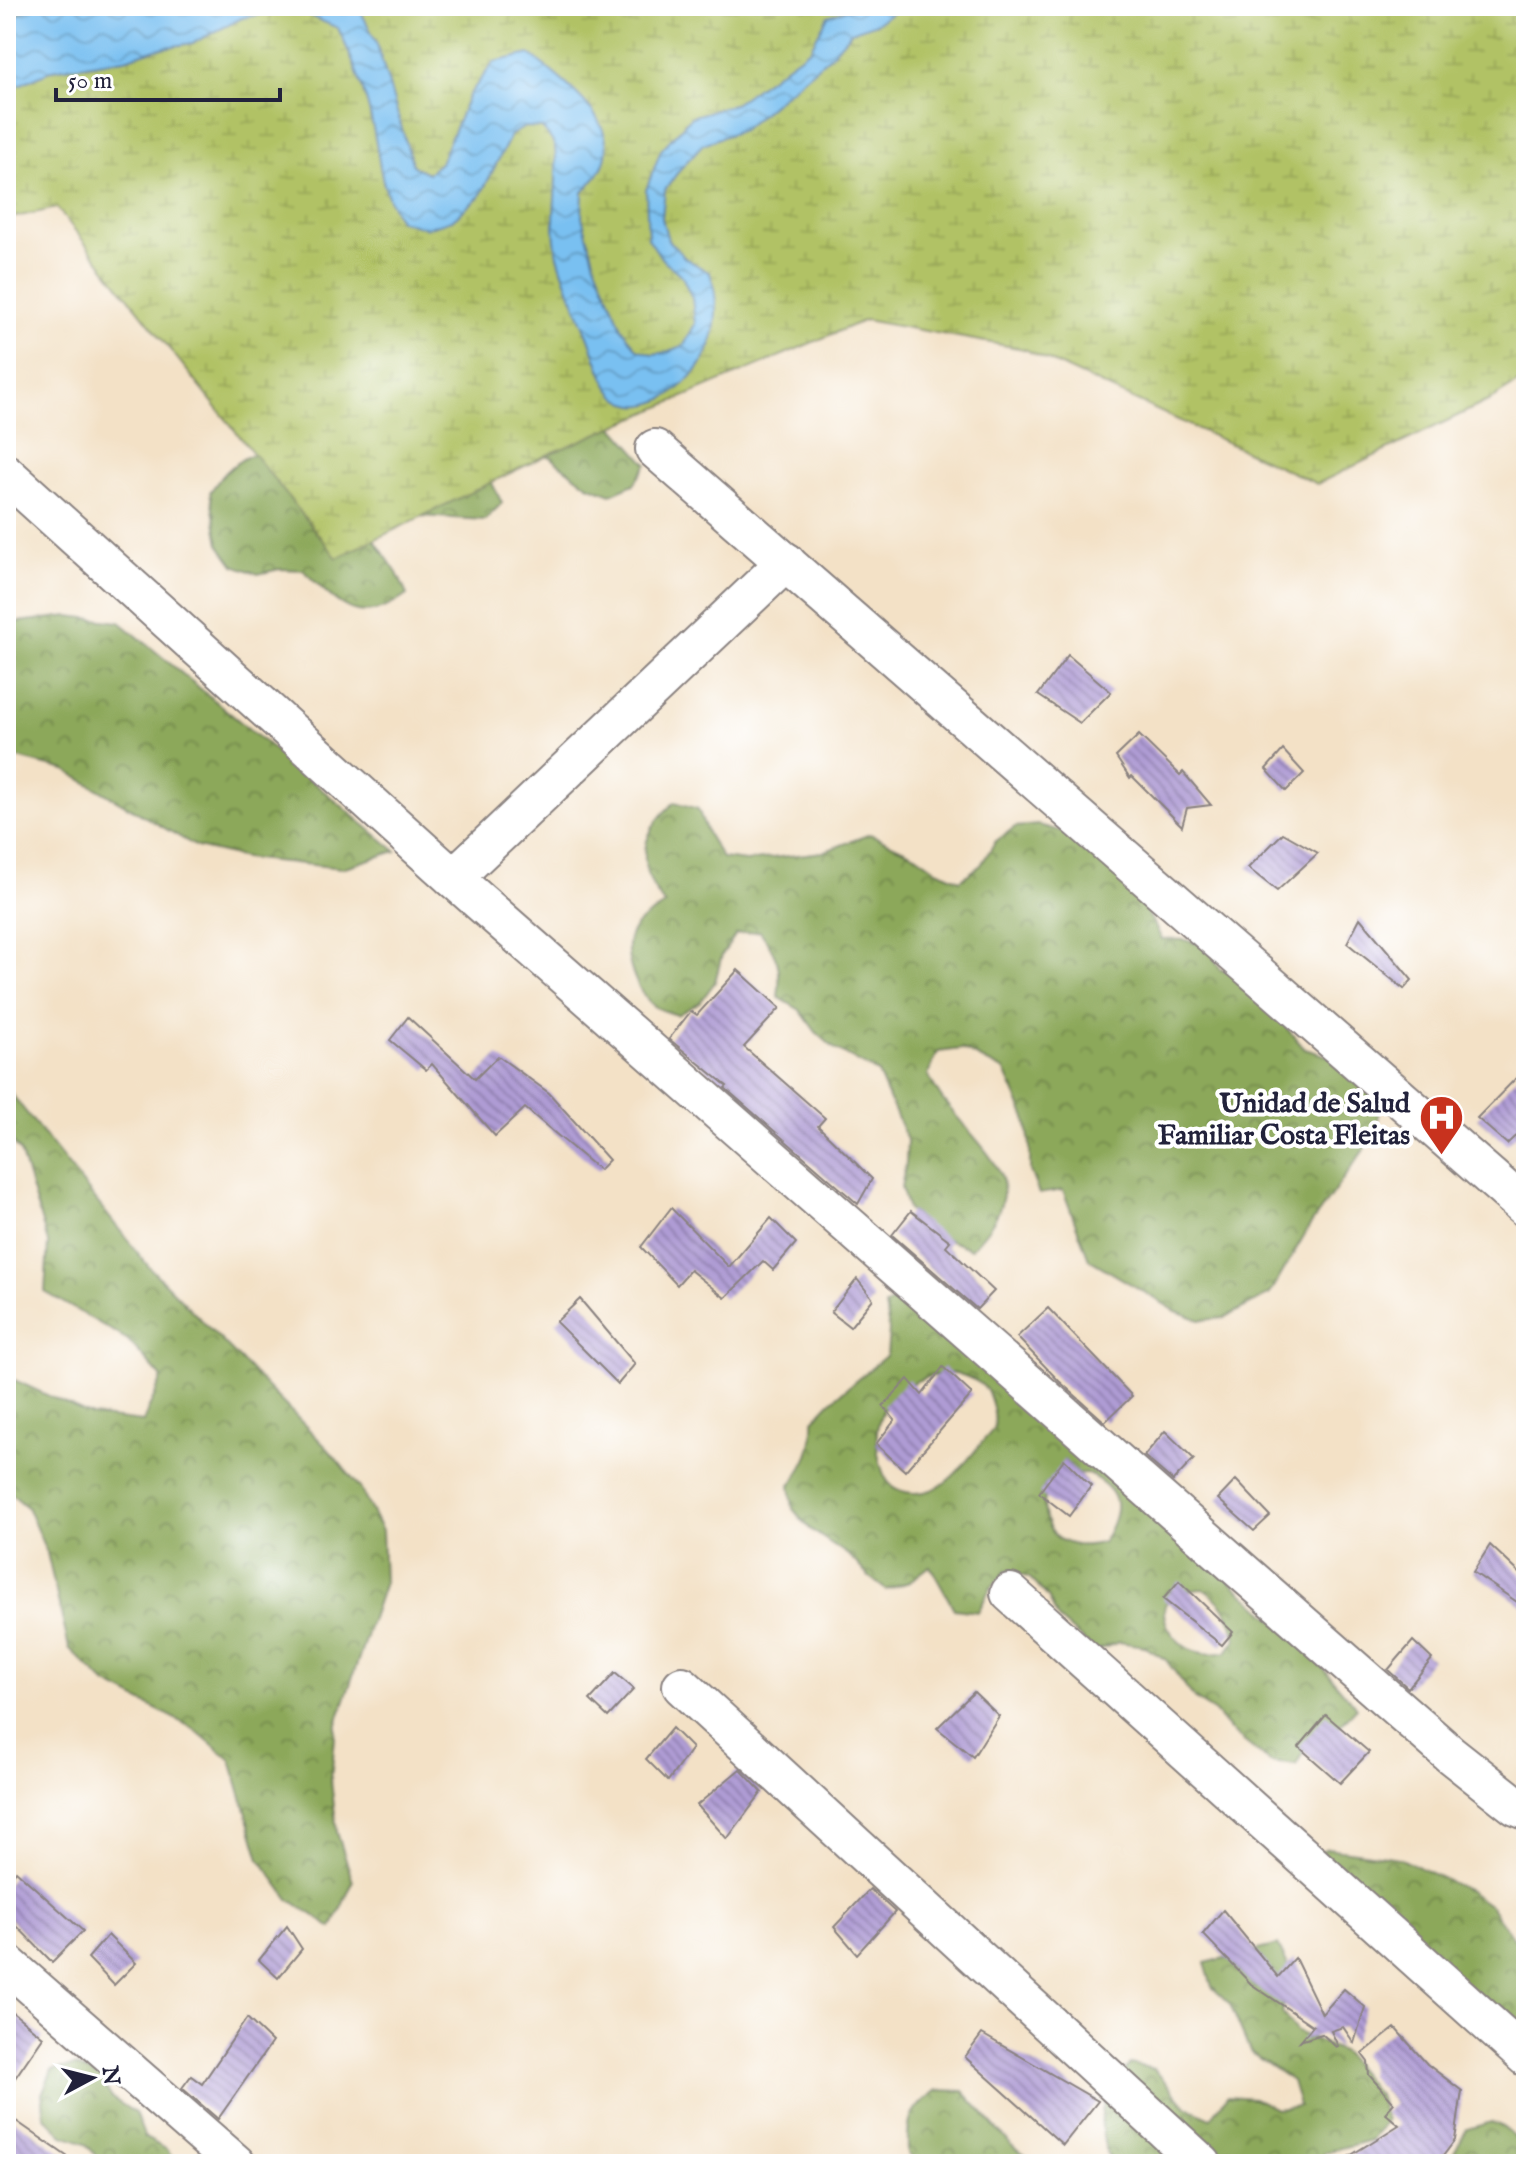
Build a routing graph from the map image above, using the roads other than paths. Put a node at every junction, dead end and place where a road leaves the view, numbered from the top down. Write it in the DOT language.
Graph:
graph roads {
  1 [pos="655,449"];
  2 [pos="6,474"];
  3 [pos="786,562"];
  4 [pos="453,878"];
  5 [pos="1526,1208"];
  6 [pos="1010,1593"];
  7 [pos="682,1686"];
  8 [pos="1526,1810"];
  9 [pos="6,1963"];
  10 [pos="1526,2057"];
  11 [pos="236,2164"];
  12 [pos="1202,2164"];
  1 -- 3 [label="street"];
  2 -- 4 [label="street"];
  3 -- 4 [label="street"];
  3 -- 5 [label="street"];
  4 -- 8 [label="street"];
  6 -- 10 [label="street"];
  7 -- 12 [label="street"];
  9 -- 11 [label="street"];
}
